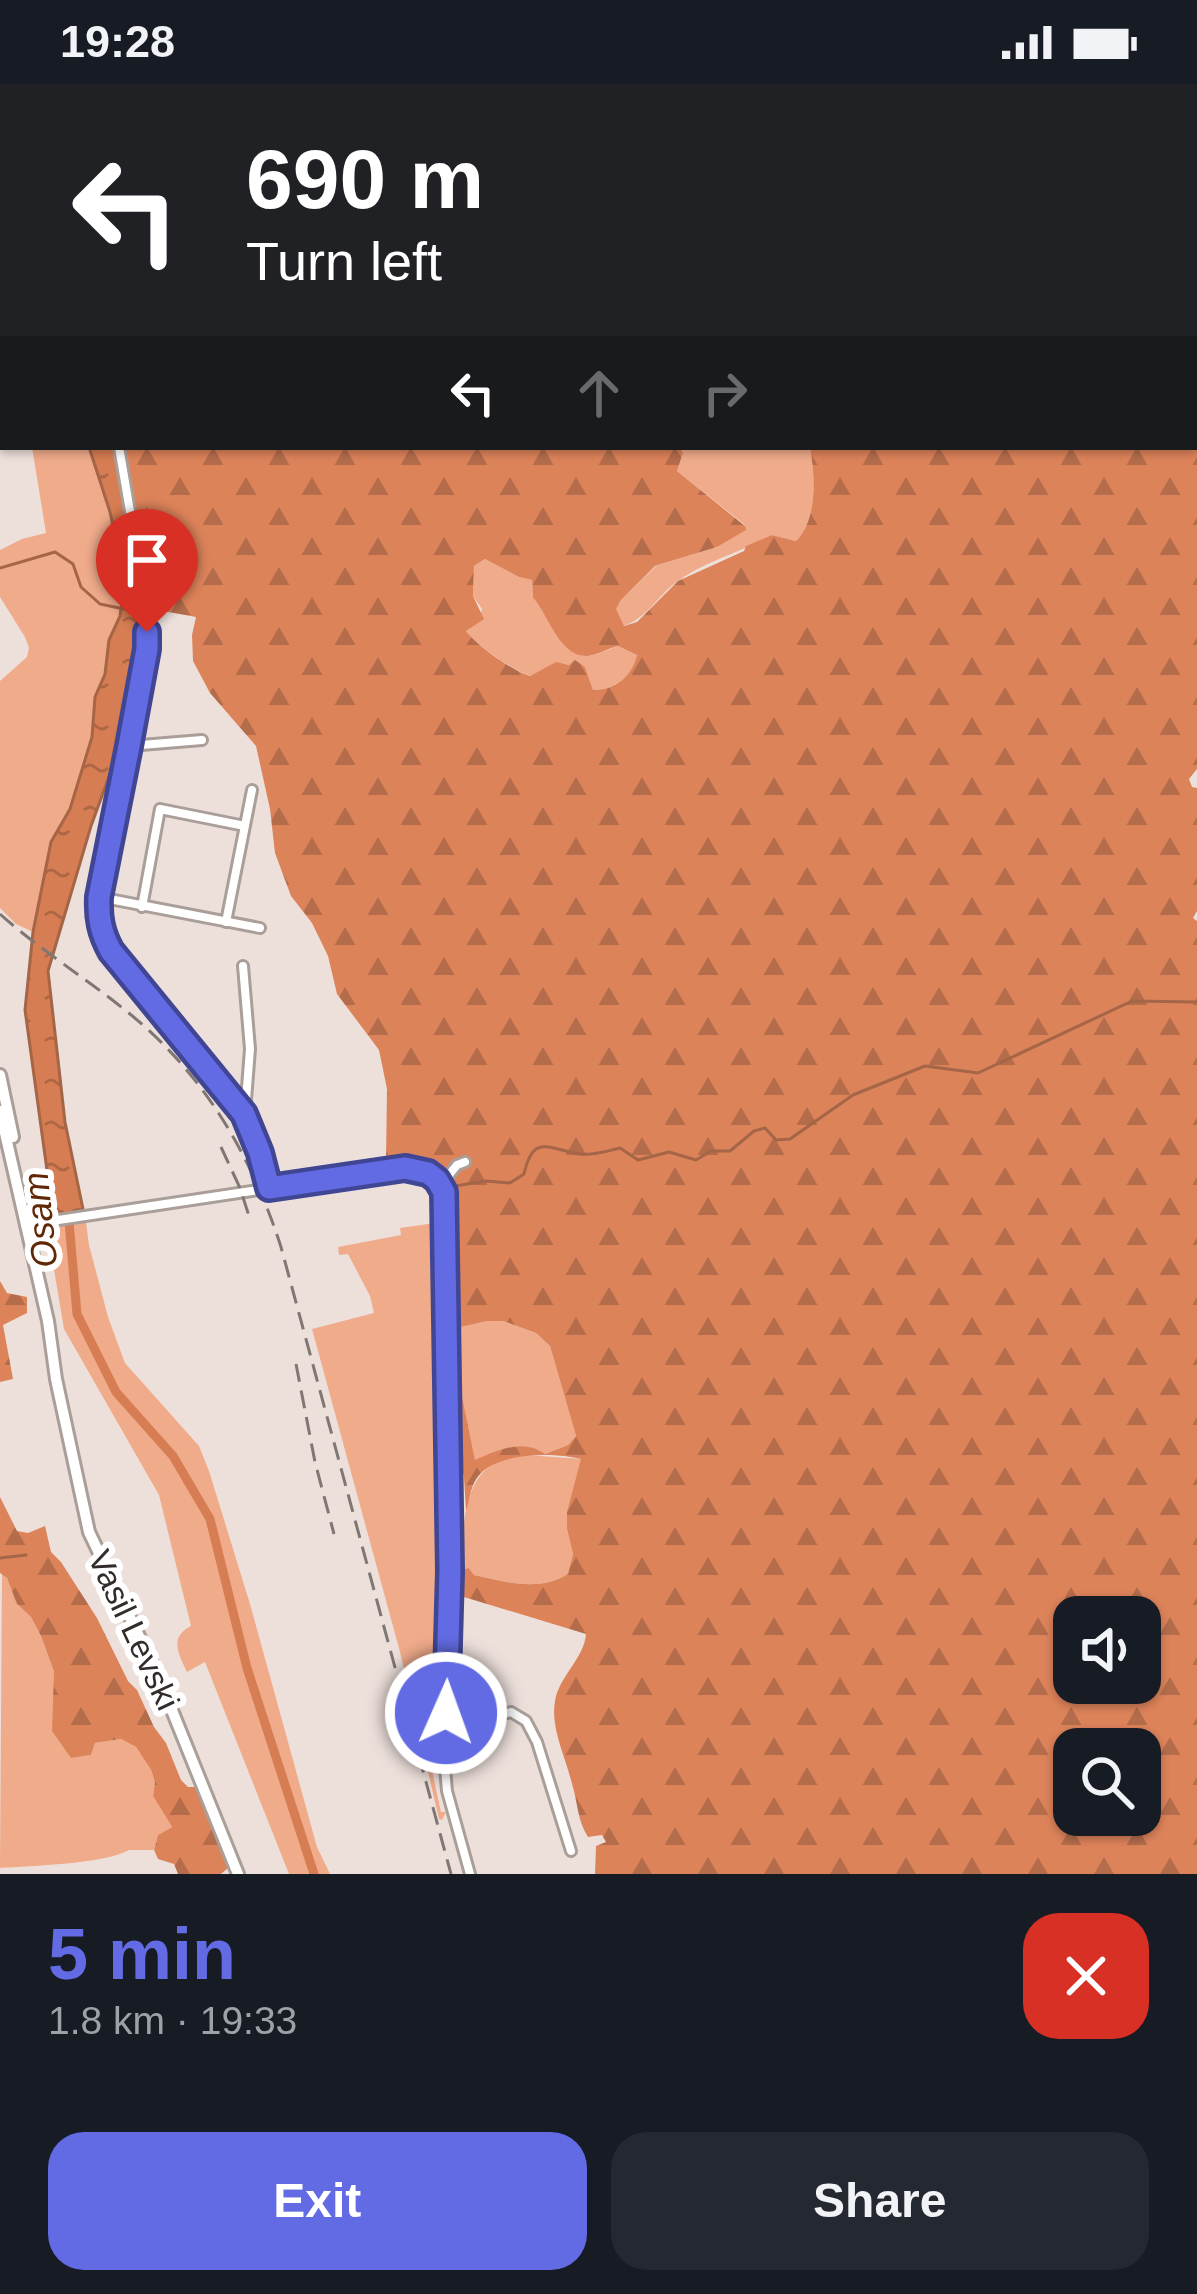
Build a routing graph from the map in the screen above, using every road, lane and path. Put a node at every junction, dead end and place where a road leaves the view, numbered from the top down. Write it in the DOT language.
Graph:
graph roads {
  1 [pos="120,450"];
  2 [pos="202,740"];
  3 [pos="129,746"];
  4 [pos="252,790"];
  5 [pos="244,826"];
  6 [pos="99,897"];
  7 [pos="142,907"];
  8 [pos="226,922"];
  9 [pos="260,928"];
  10 [pos="243,966"];
  11 [pos="0,1075"];
  12 [pos="0,1111"];
  13 [pos="244,1114"];
  14 [pos="465,1162"];
  15 [pos="440,1186"];
  16 [pos="269,1188"];
  17 [pos="28,1224"];
  18 [pos="475,1739"];
  19 [pos="571,1851"];
  20 [pos="238,1874"];
  21 [pos="470,1874"];
  1 -- 3 [label="street"];
  2 -- 3 [label="street"];
  3 -- 6 [label="street"];
  4 -- 5 [label="street"];
  5 -- 7 [label="street"];
  5 -- 8 [label="street"];
  6 -- 7 [label="street"];
  6 -- 13 [label="street"];
  7 -- 8 [label="street"];
  8 -- 9 [label="street"];
  10 -- 13 [label="street"];
  11 -- 17 [label="main road, Vasil Levski"];
  12 -- 17 [label="main road, Vasil Levski"];
  13 -- 16 [label="street"];
  14 -- 15 [label="street"];
  15 -- 16 [label="street"];
  15 -- 21 [label="street"];
  16 -- 17 [label="street"];
  17 -- 20 [label="main road, Vasil Levski"];
  18 -- 19 [label="street"];
}
